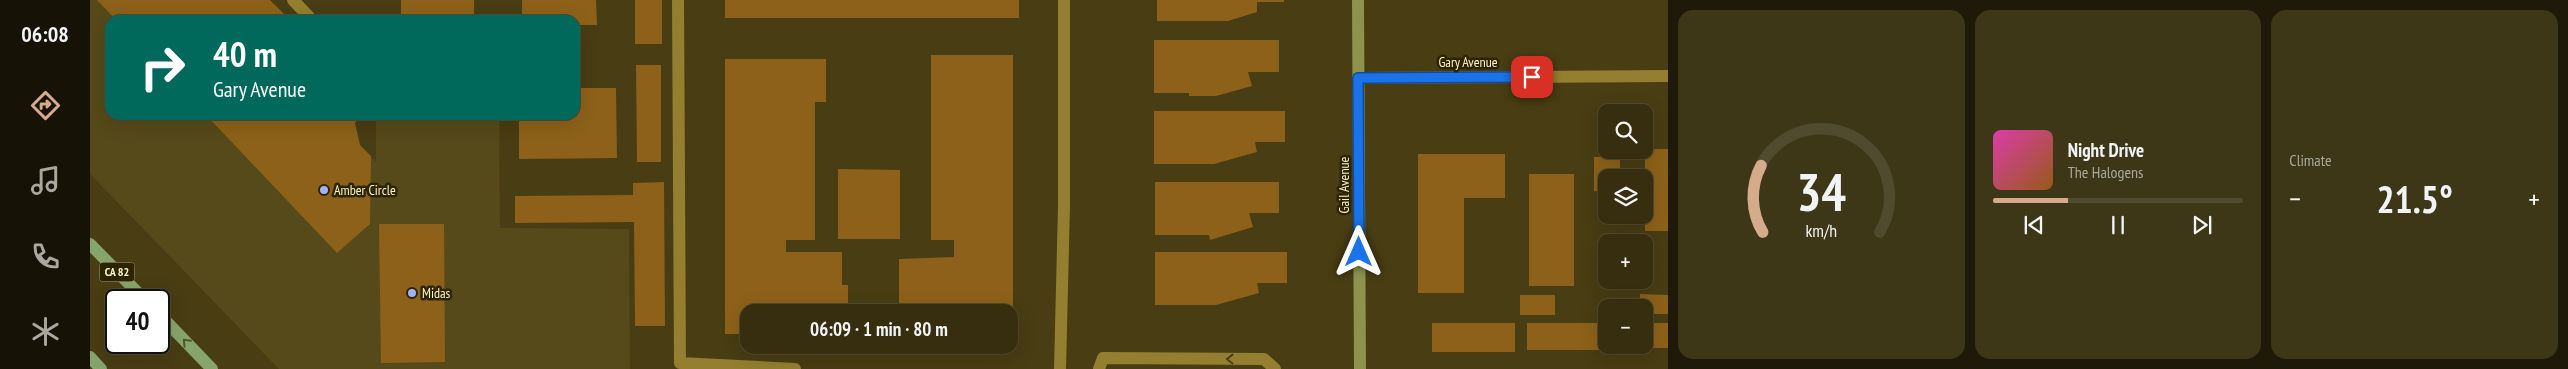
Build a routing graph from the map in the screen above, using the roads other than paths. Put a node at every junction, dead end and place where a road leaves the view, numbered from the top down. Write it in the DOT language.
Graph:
graph roads {
  1 [pos="293,0"];
  2 [pos="678,0"];
  3 [pos="1064,0"];
  4 [pos="1358,0"];
  5 [pos="307,15"];
  6 [pos="1668,76"];
  7 [pos="1358,78"];
  8 [pos="90,244"];
  9 [pos="134,289"];
  10 [pos="170,325"];
  11 [pos="90,357"];
  12 [pos="676,366"];
  13 [pos="101,369"];
  14 [pos="212,369"];
  15 [pos="795,369"];
  16 [pos="1060,369"];
  17 [pos="1099,369"];
  18 [pos="1275,369"];
  19 [pos="1360,369"];
  1 -- 5 [label="street"];
  2 -- 12 [label="street"];
  3 -- 16 [label="street"];
  4 -- 7 [label="street, Gail Avenue"];
  6 -- 7 [label="street, Gary Avenue"];
  7 -- 19 [label="street, Gail Avenue"];
  8 -- 9 [label="main road, CA 82"];
  14 -- 10 [label="main road, one-way"];
  11 -- 13 [label="main road"];
  12 -- 15 [label="street"];
  18 -- 17 [label="street, one-way"];
}
